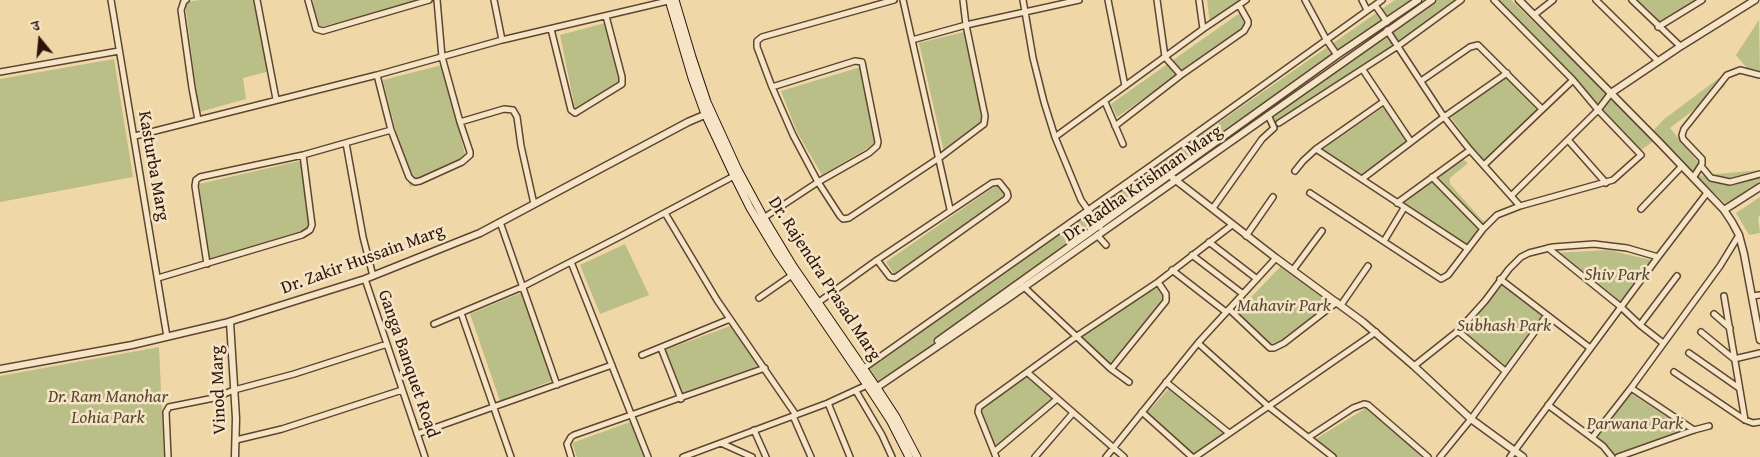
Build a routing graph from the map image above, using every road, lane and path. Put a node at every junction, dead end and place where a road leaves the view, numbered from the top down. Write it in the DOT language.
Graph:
graph roads {
  1 [pos="111,0"];
  2 [pos="186,0"];
  3 [pos="257,0"];
  4 [pos="308,0"];
  5 [pos="429,0"];
  6 [pos="437,0"];
  7 [pos="494,0"];
  8 [pos="671,0"];
  9 [pos="894,0"];
  10 [pos="902,0"];
  11 [pos="963,0"];
  12 [pos="1023,0"];
  13 [pos="1079,0"];
  14 [pos="1108,0"];
  15 [pos="1157,0"];
  16 [pos="1199,0"];
  17 [pos="1246,0"];
  18 [pos="1305,0"];
  19 [pos="1362,0"];
  20 [pos="1382,0"];
  21 [pos="1418,0"];
  22 [pos="1432,0"];
  23 [pos="1461,0"];
  24 [pos="1494,0"];
  25 [pos="1519,0"];
  26 [pos="1553,0"];
  27 [pos="1596,0"];
  28 [pos="1632,0"];
  29 [pos="1702,0"];
  30 [pos="1751,1"];
  31 [pos="1239,5"];
  32 [pos="1375,5"];
  33 [pos="1367,10"];
  34 [pos="1025,11"];
  35 [pos="1534,15"];
  36 [pos="606,16"];
  37 [pos="1387,22"];
  38 [pos="966,25"];
  39 [pos="1658,27"];
  40 [pos="551,28"];
  41 [pos="1203,29"];
  42 [pos="1387,30"];
  43 [pos="1326,39"];
  44 [pos="502,40"];
  45 [pos="912,40"];
  46 [pos="1398,46"];
  47 [pos="1680,46"];
  48 [pos="119,51"];
  49 [pos="1337,55"];
  50 [pos="442,57"];
  51 [pos="1165,57"];
  52 [pos="1658,61"];
  53 [pos="1363,70"];
  54 [pos="0,72"];
  55 [pos="1506,73"];
  56 [pos="377,74"];
  57 [pos="1180,75"];
  58 [pos="1760,75"];
  59 [pos="1573,80"];
  60 [pos="1421,81"];
  61 [pos="1125,86"];
  62 [pos="772,87"];
  63 [pos="1611,93"];
  64 [pos="276,99"];
  65 [pos="1105,102"];
  66 [pos="1383,102"];
  67 [pos="1542,109"];
  68 [pos="1598,110"];
  69 [pos="708,113"];
  70 [pos="1268,115"];
  71 [pos="1444,117"];
  72 [pos="198,120"];
  73 [pos="460,122"];
  74 [pos="1279,123"];
  75 [pos="1115,126"];
  76 [pos="390,130"];
  77 [pos="135,136"];
  78 [pos="1055,137"];
  79 [pos="1568,140"];
  80 [pos="1411,142"];
  81 [pos="346,143"];
  82 [pos="1122,144"];
  83 [pos="1316,149"];
  84 [pos="1470,150"];
  85 [pos="303,155"];
  86 [pos="939,158"];
  87 [pos="1484,165"];
  88 [pos="1682,166"];
  89 [pos="1701,166"];
  90 [pos="1295,171"];
  91 [pos="1760,174"];
  92 [pos="734,176"];
  93 [pos="1432,177"];
  94 [pos="1173,178"];
  95 [pos="1693,178"];
  96 [pos="1362,179"];
  97 [pos="818,182"];
  98 [pos="1606,183"];
  99 [pos="1760,187"];
  100 [pos="1310,193"];
  101 [pos="1708,193"];
  102 [pos="1511,196"];
  103 [pos="1273,198"];
  104 [pos="1398,203"];
  105 [pos="534,204"];
  106 [pos="1520,206"];
  107 [pos="1213,208"];
  108 [pos="1404,208"];
  109 [pos="1087,209"];
  110 [pos="1641,209"];
  111 [pos="950,210"];
  112 [pos="1724,210"];
  113 [pos="664,212"];
  114 [pos="761,219"];
  115 [pos="500,222"];
  116 [pos="1232,225"];
  117 [pos="1322,230"];
  118 [pos="1483,230"];
  119 [pos="1100,231"];
  120 [pos="1739,235"];
  121 [pos="1246,236"];
  122 [pos="1209,242"];
  123 [pos="1384,242"];
  124 [pos="1106,245"];
  125 [pos="1548,248"];
  126 [pos="1468,249"];
  127 [pos="1192,255"];
  128 [pos="1658,257"];
  129 [pos="1276,258"];
  130 [pos="877,260"];
  131 [pos="571,262"];
  132 [pos="208,264"];
  133 [pos="1368,266"];
  134 [pos="1172,270"];
  135 [pos="1293,270"];
  136 [pos="792,275"];
  137 [pos="373,276"];
  138 [pos="1676,276"];
  139 [pos="158,278"];
  140 [pos="365,279"];
  141 [pos="1257,279"];
  142 [pos="1500,279"];
  143 [pos="1158,282"];
  144 [pos="1023,286"];
  145 [pos="522,287"];
  146 [pos="1244,294"];
  147 [pos="1760,295"];
  148 [pos="1724,296"];
  149 [pos="1752,296"];
  150 [pos="759,298"];
  151 [pos="1339,303"];
  152 [pos="816,304"];
  153 [pos="1621,307"];
  154 [pos="1227,310"];
  155 [pos="460,313"];
  156 [pos="1714,314"];
  157 [pos="1547,316"];
  158 [pos="730,319"];
  159 [pos="230,322"];
  160 [pos="434,324"];
  161 [pos="1640,325"];
  162 [pos="1730,329"];
  163 [pos="1458,331"];
  164 [pos="1376,332"];
  165 [pos="1701,332"];
  166 [pos="1076,336"];
  167 [pos="167,337"];
  168 [pos="1760,340"];
  169 [pos="1198,343"];
  170 [pos="1663,343"];
  171 [pos="387,344"];
  172 [pos="661,348"];
  173 [pos="1590,348"];
  174 [pos="1689,353"];
  175 [pos="1760,354"];
  176 [pos="642,355"];
  177 [pos="1734,359"];
  178 [pos="612,365"];
  179 [pos="1414,366"];
  180 [pos="765,368"];
  181 [pos="864,368"];
  182 [pos="0,369"];
  183 [pos="1111,369"];
  184 [pos="1028,372"];
  185 [pos="1505,372"];
  186 [pos="1674,372"];
  187 [pos="1129,382"];
  188 [pos="1166,382"];
  189 [pos="557,385"];
  190 [pos="872,388"];
  191 [pos="1631,388"];
  192 [pos="1740,388"];
  193 [pos="234,390"];
  194 [pos="402,390"];
  195 [pos="856,391"];
  196 [pos="681,399"];
  197 [pos="1058,399"];
  198 [pos="828,402"];
  199 [pos="1548,405"];
  200 [pos="1268,406"];
  201 [pos="493,407"];
  202 [pos="1142,412"];
  203 [pos="1073,413"];
  204 [pos="794,415"];
  205 [pos="632,416"];
  206 [pos="1471,419"];
  207 [pos="1745,420"];
  208 [pos="1760,422"];
  209 [pos="1709,426"];
  210 [pos="754,430"];
  211 [pos="1694,430"];
  212 [pos="1229,433"];
  213 [pos="417,434"];
  214 [pos="1309,437"];
  215 [pos="1592,438"];
  216 [pos="236,440"];
  217 [pos="721,443"];
  218 [pos="1114,448"];
  219 [pos="1515,451"];
  220 [pos="697,454"];
  221 [pos="995,454"];
  222 [pos="168,457"];
  223 [pos="235,457"];
  224 [pos="425,457"];
  225 [pos="511,457"];
  226 [pos="571,457"];
  227 [pos="648,457"];
  228 [pos="683,457"];
  229 [pos="752,457"];
  230 [pos="766,457"];
  231 [pos="810,457"];
  232 [pos="850,457"];
  233 [pos="892,457"];
  234 [pos="909,457"];
  235 [pos="917,457"];
  236 [pos="1035,457"];
  237 [pos="1106,457"];
  238 [pos="1124,457"];
  239 [pos="1193,457"];
  240 [pos="1333,457"];
  241 [pos="1428,457"];
  242 [pos="1440,457"];
  243 [pos="1510,457"];
  244 [pos="1523,457"];
  245 [pos="1612,457"];
  246 [pos="1618,457"];
  1 -- 48 [label="street, Kasturba Marg"];
  2 -- 72 [label="street"];
  3 -- 64 [label="street"];
  4 -- 5 [label="street"];
  6 -- 50 [label="street"];
  7 -- 44 [label="street"];
  8 -- 36 [label="street"];
  8 -- 69 [label="main road, Dr. Rajendra Prasad Marg"];
  9 -- 62 [label="street"];
  10 -- 45 [label="street"];
  11 -- 38 [label="street"];
  12 -- 34 [label="street"];
  13 -- 34 [label="street"];
  14 -- 61 [label="street"];
  15 -- 51 [label="street"];
  16 -- 41 [label="street"];
  17 -- 31 [label="street"];
  18 -- 43 [label="street"];
  19 -- 33 [label="street"];
  20 -- 32 [label="street"];
  21 -- 37 [label="street"];
  22 -- 42 [label="street, Dr. Radha Krishnan Marg"];
  23 -- 46 [label="street"];
  24 -- 59 [label="street"];
  25 -- 35 [label="street"];
  26 -- 35 [label="street"];
  27 -- 52 [label="street"];
  28 -- 39 [label="street"];
  29 -- 39 [label="street"];
  30 -- 47 [label="street"];
  31 -- 41 [label="street"];
  31 -- 57 [label="street"];
  32 -- 33 [label="street"];
  32 -- 37 [label="street"];
  33 -- 43 [label="street"];
  34 -- 38 [label="street"];
  34 -- 78 [label="street"];
  35 -- 63 [label="street"];
  36 -- 40 [label="street"];
  36 -- 40 [label="street"];
  37 -- 49 [label="street"];
  38 -- 45 [label="street"];
  38 -- 86 [label="street"];
  39 -- 47 [label="street"];
  40 -- 44 [label="street"];
  41 -- 51 [label="street"];
  42 -- 46 [label="street"];
  42 -- 70 [label="street, Dr. Radha Krishnan Marg"];
  43 -- 49 [label="street"];
  43 -- 109 [label="street"];
  44 -- 50 [label="street"];
  45 -- 86 [label="street"];
  46 -- 53 [label="street"];
  46 -- 60 [label="street"];
  47 -- 52 [label="street"];
  48 -- 54 [label="street"];
  48 -- 77 [label="street, Kasturba Marg"];
  49 -- 94 [label="street"];
  50 -- 56 [label="street"];
  50 -- 73 [label="street"];
  51 -- 57 [label="street"];
  51 -- 61 [label="street"];
  52 -- 63 [label="street"];
  53 -- 66 [label="street"];
  53 -- 74 [label="street"];
  55 -- 60 [label="street"];
  55 -- 67 [label="street"];
  55 -- 71 [label="street"];
  56 -- 64 [label="street"];
  56 -- 76 [label="street"];
  57 -- 75 [label="street"];
  58 -- 89 [label="street"];
  59 -- 67 [label="street"];
  59 -- 68 [label="street"];
  60 -- 71 [label="street"];
  61 -- 65 [label="street"];
  62 -- 97 [label="street"];
  62 -- 97 [label="street"];
  63 -- 68 [label="street"];
  63 -- 88 [label="street"];
  64 -- 72 [label="street"];
  65 -- 75 [label="street"];
  65 -- 78 [label="street"];
  66 -- 80 [label="street"];
  66 -- 83 [label="street"];
  67 -- 87 [label="street"];
  68 -- 79 [label="street"];
  68 -- 98 [label="street"];
  69 -- 92 [label="main road, Dr. Rajendra Prasad Marg"];
  69 -- 105 [label="street, Dr. Zakir Hussain Marg"];
  69 -- 114 [label="main road, Dr. Rajendra Prasad Marg"];
  70 -- 94 [label="street, Dr. Radha Krishnan Marg"];
  70 -- 107 [label="street"];
  71 -- 80 [label="street"];
  71 -- 84 [label="street"];
  72 -- 77 [label="street"];
  73 -- 76 [label="street"];
  73 -- 105 [label="street"];
  75 -- 82 [label="street"];
  76 -- 81 [label="street"];
  77 -- 139 [label="street, Kasturba Marg"];
  78 -- 109 [label="street"];
  79 -- 98 [label="street"];
  79 -- 102 [label="street"];
  80 -- 96 [label="street"];
  81 -- 85 [label="street"];
  81 -- 137 [label="street"];
  83 -- 90 [label="street"];
  83 -- 96 [label="street"];
  84 -- 87 [label="street"];
  84 -- 93 [label="street"];
  85 -- 132 [label="street"];
  85 -- 132 [label="street"];
  86 -- 97 [label="street"];
  86 -- 111 [label="street"];
  87 -- 102 [label="street"];
  88 -- 95 [label="street"];
  88 -- 110 [label="street"];
  89 -- 91 [label="street"];
  89 -- 95 [label="street"];
  92 -- 113 [label="street"];
  92 -- 114 [label="main road, Dr. Rajendra Prasad Marg"];
  93 -- 104 [label="street"];
  93 -- 118 [label="street"];
  94 -- 107 [label="street"];
  94 -- 119 [label="street, Dr. Radha Krishnan Marg"];
  95 -- 101 [label="street"];
  96 -- 104 [label="street"];
  97 -- 114 [label="street"];
  98 -- 106 [label="street"];
  99 -- 112 [label="street"];
  100 -- 123 [label="street"];
  101 -- 112 [label="street"];
  101 -- 128 [label="street"];
  102 -- 106 [label="street"];
  103 -- 121 [label="street"];
  104 -- 108 [label="street"];
  105 -- 115 [label="street, Dr. Zakir Hussain Marg"];
  106 -- 118 [label="street"];
  107 -- 116 [label="street"];
  108 -- 123 [label="street"];
  108 -- 126 [label="street"];
  109 -- 119 [label="street"];
  109 -- 181 [label="street"];
  111 -- 130 [label="street"];
  111 -- 130 [label="street"];
  112 -- 120 [label="street"];
  113 -- 131 [label="street"];
  113 -- 158 [label="street"];
  114 -- 136 [label="main road, Dr. Rajendra Prasad Marg"];
  114 -- 152 [label="main road, Dr. Rajendra Prasad Marg"];
  115 -- 137 [label="street, Dr. Zakir Hussain Marg"];
  115 -- 145 [label="street"];
  116 -- 121 [label="street"];
  116 -- 122 [label="street"];
  117 -- 135 [label="street"];
  118 -- 126 [label="street"];
  119 -- 124 [label="street"];
  119 -- 144 [label="street, Dr. Radha Krishnan Marg"];
  119 -- 190 [label="street"];
  120 -- 149 [label="street"];
  120 -- 170 [label="street"];
  121 -- 129 [label="street"];
  122 -- 127 [label="street"];
  122 -- 141 [label="street"];
  123 -- 126 [label="street"];
  125 -- 128 [label="street"];
  125 -- 142 [label="street"];
  125 -- 153 [label="street"];
  127 -- 134 [label="street"];
  127 -- 146 [label="street"];
  128 -- 153 [label="street"];
  129 -- 135 [label="street"];
  129 -- 141 [label="street"];
  130 -- 152 [label="street"];
  131 -- 145 [label="street"];
  131 -- 178 [label="street"];
  132 -- 139 [label="street"];
  133 -- 151 [label="street"];
  134 -- 143 [label="street"];
  134 -- 154 [label="street"];
  135 -- 151 [label="street"];
  136 -- 150 [label="street"];
  136 -- 152 [label="main road, Dr. Rajendra Prasad Marg"];
  137 -- 140 [label="street, Dr. Zakir Hussain Marg"];
  138 -- 161 [label="street"];
  139 -- 167 [label="street, Kasturba Marg"];
  140 -- 159 [label="street, Dr. Zakir Hussain Marg"];
  140 -- 171 [label="street, Ganga Banquet Road"];
  141 -- 146 [label="street"];
  142 -- 157 [label="street"];
  142 -- 163 [label="street"];
  143 -- 166 [label="street"];
  143 -- 183 [label="street"];
  144 -- 166 [label="street"];
  144 -- 190 [label="street, Dr. Radha Krishnan Marg"];
  145 -- 155 [label="street"];
  145 -- 189 [label="street"];
  146 -- 154 [label="street"];
  147 -- 149 [label="street"];
  148 -- 162 [label="street"];
  149 -- 168 [label="street"];
  151 -- 154 [label="street"];
  151 -- 164 [label="street"];
  152 -- 181 [label="main road, Dr. Rajendra Prasad Marg"];
  152 -- 190 [label="main road, Dr. Rajendra Prasad Marg"];
  153 -- 161 [label="street"];
  153 -- 173 [label="street"];
  154 -- 169 [label="street"];
  155 -- 160 [label="street"];
  155 -- 201 [label="street"];
  156 -- 162 [label="street"];
  157 -- 173 [label="street"];
  157 -- 185 [label="street"];
  158 -- 172 [label="street"];
  158 -- 180 [label="street"];
  159 -- 167 [label="street, Dr. Zakir Hussain Marg"];
  159 -- 193 [label="street, Vinod Marg"];
  161 -- 170 [label="street"];
  162 -- 177 [label="street"];
  163 -- 179 [label="street"];
  163 -- 185 [label="street"];
  164 -- 179 [label="street"];
  164 -- 200 [label="street"];
  165 -- 177 [label="street"];
  166 -- 183 [label="street"];
  166 -- 184 [label="street"];
  167 -- 182 [label="street, Dr. Zakir Hussain Marg"];
  169 -- 188 [label="street"];
  169 -- 200 [label="street"];
  170 -- 191 [label="street"];
  171 -- 193 [label="street"];
  171 -- 194 [label="street, Ganga Banquet Road"];
  172 -- 176 [label="street"];
  172 -- 196 [label="street"];
  173 -- 199 [label="street"];
  174 -- 192 [label="street"];
  175 -- 177 [label="street"];
  177 -- 192 [label="street"];
  178 -- 189 [label="street"];
  178 -- 205 [label="street"];
  179 -- 206 [label="street"];
  180 -- 196 [label="street"];
  180 -- 204 [label="street"];
  181 -- 190 [label="main road, Dr. Rajendra Prasad Marg"];
  183 -- 187 [label="street"];
  184 -- 197 [label="street"];
  184 -- 221 [label="street"];
  185 -- 206 [label="street"];
  186 -- 207 [label="street"];
  188 -- 202 [label="street"];
  188 -- 212 [label="street"];
  189 -- 201 [label="street"];
  190 -- 195 [label="street"];
  190 -- 234 [label="main road, Dr. Rajendra Prasad Marg"];
  190 -- 235 [label="main road, Dr. Rajendra Prasad Marg"];
  191 -- 211 [label="street"];
  191 -- 215 [label="street"];
  192 -- 207 [label="street"];
  193 -- 216 [label="street, Vinod Marg"];
  193 -- 222 [label="street"];
  194 -- 213 [label="street, Ganga Banquet Road"];
  194 -- 216 [label="street"];
  195 -- 198 [label="street"];
  195 -- 233 [label="street"];
  196 -- 205 [label="street"];
  197 -- 203 [label="street"];
  197 -- 221 [label="street"];
  198 -- 204 [label="street"];
  198 -- 232 [label="street"];
  199 -- 215 [label="street"];
  199 -- 219 [label="street"];
  200 -- 212 [label="street"];
  200 -- 214 [label="street"];
  201 -- 213 [label="street"];
  201 -- 225 [label="street"];
  202 -- 218 [label="street"];
  202 -- 239 [label="street"];
  203 -- 218 [label="street"];
  203 -- 236 [label="street"];
  204 -- 210 [label="street"];
  204 -- 231 [label="street"];
  205 -- 226 [label="street"];
  205 -- 227 [label="street"];
  206 -- 219 [label="street"];
  206 -- 242 [label="street"];
  207 -- 208 [label="street"];
  209 -- 211 [label="street"];
  210 -- 217 [label="street"];
  210 -- 230 [label="street"];
  211 -- 246 [label="street"];
  212 -- 239 [label="street"];
  213 -- 224 [label="street, Ganga Banquet Road"];
  214 -- 240 [label="street"];
  214 -- 241 [label="street"];
  215 -- 245 [label="street"];
  216 -- 223 [label="street, Vinod Marg"];
  217 -- 220 [label="street"];
  217 -- 229 [label="street"];
  218 -- 237 [label="street"];
  218 -- 238 [label="street"];
  219 -- 243 [label="street"];
  219 -- 244 [label="street"];
  220 -- 228 [label="street"];
}
